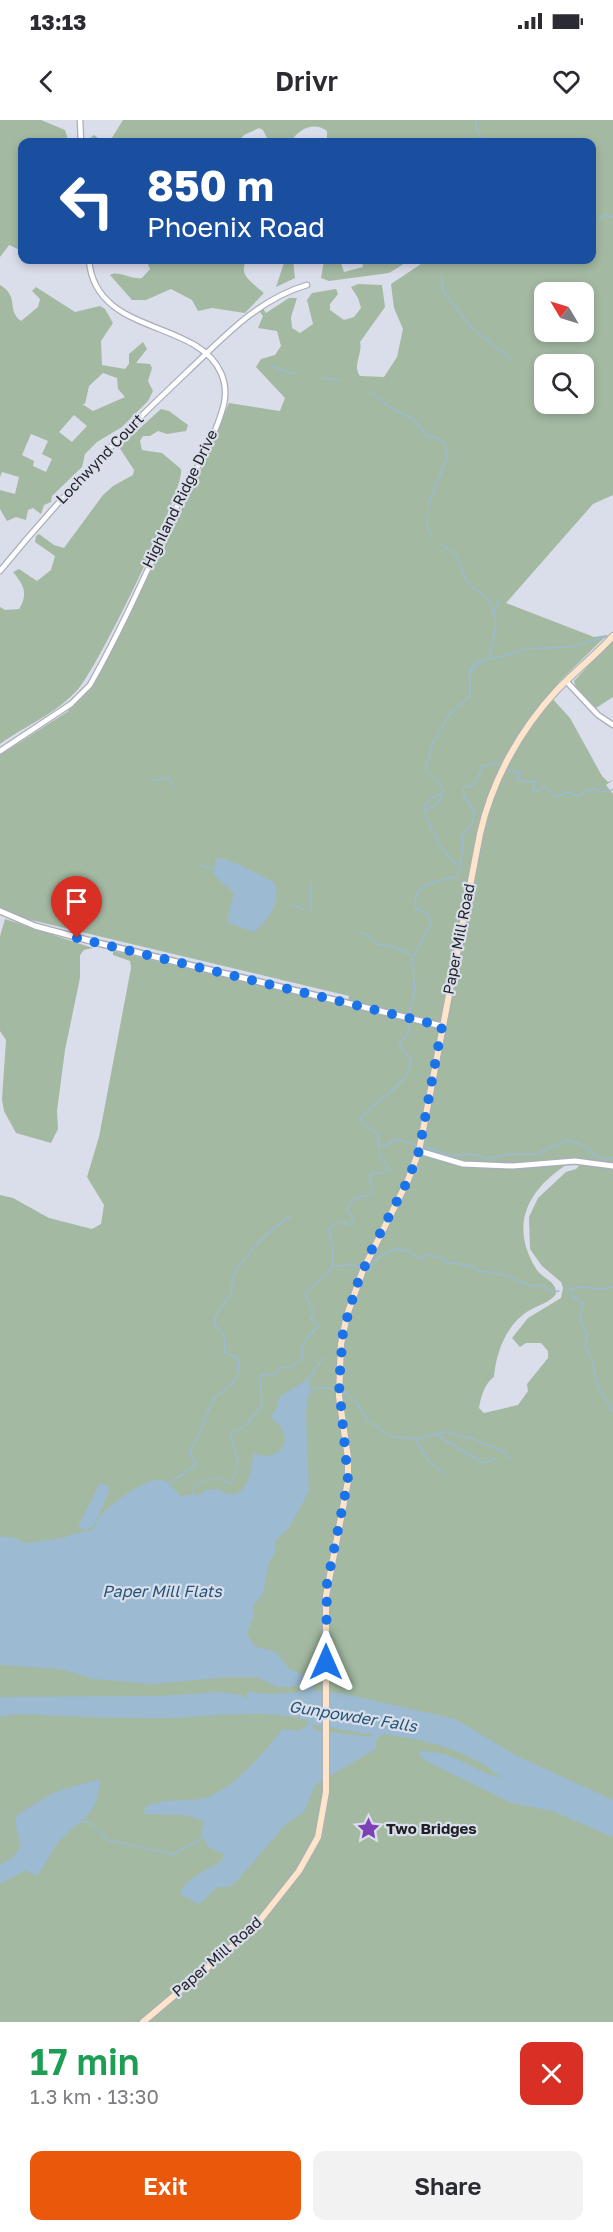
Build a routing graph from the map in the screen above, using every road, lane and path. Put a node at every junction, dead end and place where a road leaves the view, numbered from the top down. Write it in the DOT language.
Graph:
graph roads {
  1 [pos="80,120"];
  2 [pos="81,138"];
  3 [pos="90,264"];
  4 [pos="307,285"];
  5 [pos="207,354"];
  6 [pos="0,571"];
  7 [pos="613,636"];
  8 [pos="566,681"];
  9 [pos="613,725"];
  10 [pos="0,751"];
  11 [pos="0,911"];
  12 [pos="442,1026"];
  13 [pos="419,1151"];
  14 [pos="613,1166"];
  15 [pos="143,2022"];
  1 -- 2 [label="street"];
  3 -- 5 [label="street"];
  4 -- 5 [label="street, Lochwynd Court"];
  5 -- 6 [label="street, Lochwynd Court"];
  5 -- 10 [label="street, Highland Ridge Drive"];
  7 -- 8 [label="main road, Paper Mill Road"];
  8 -- 9 [label="street"];
  8 -- 12 [label="main road, Paper Mill Road"];
  11 -- 12 [label="street"];
  12 -- 13 [label="main road, Paper Mill Road"];
  13 -- 14 [label="street"];
  13 -- 15 [label="main road, Paper Mill Road"];
}
